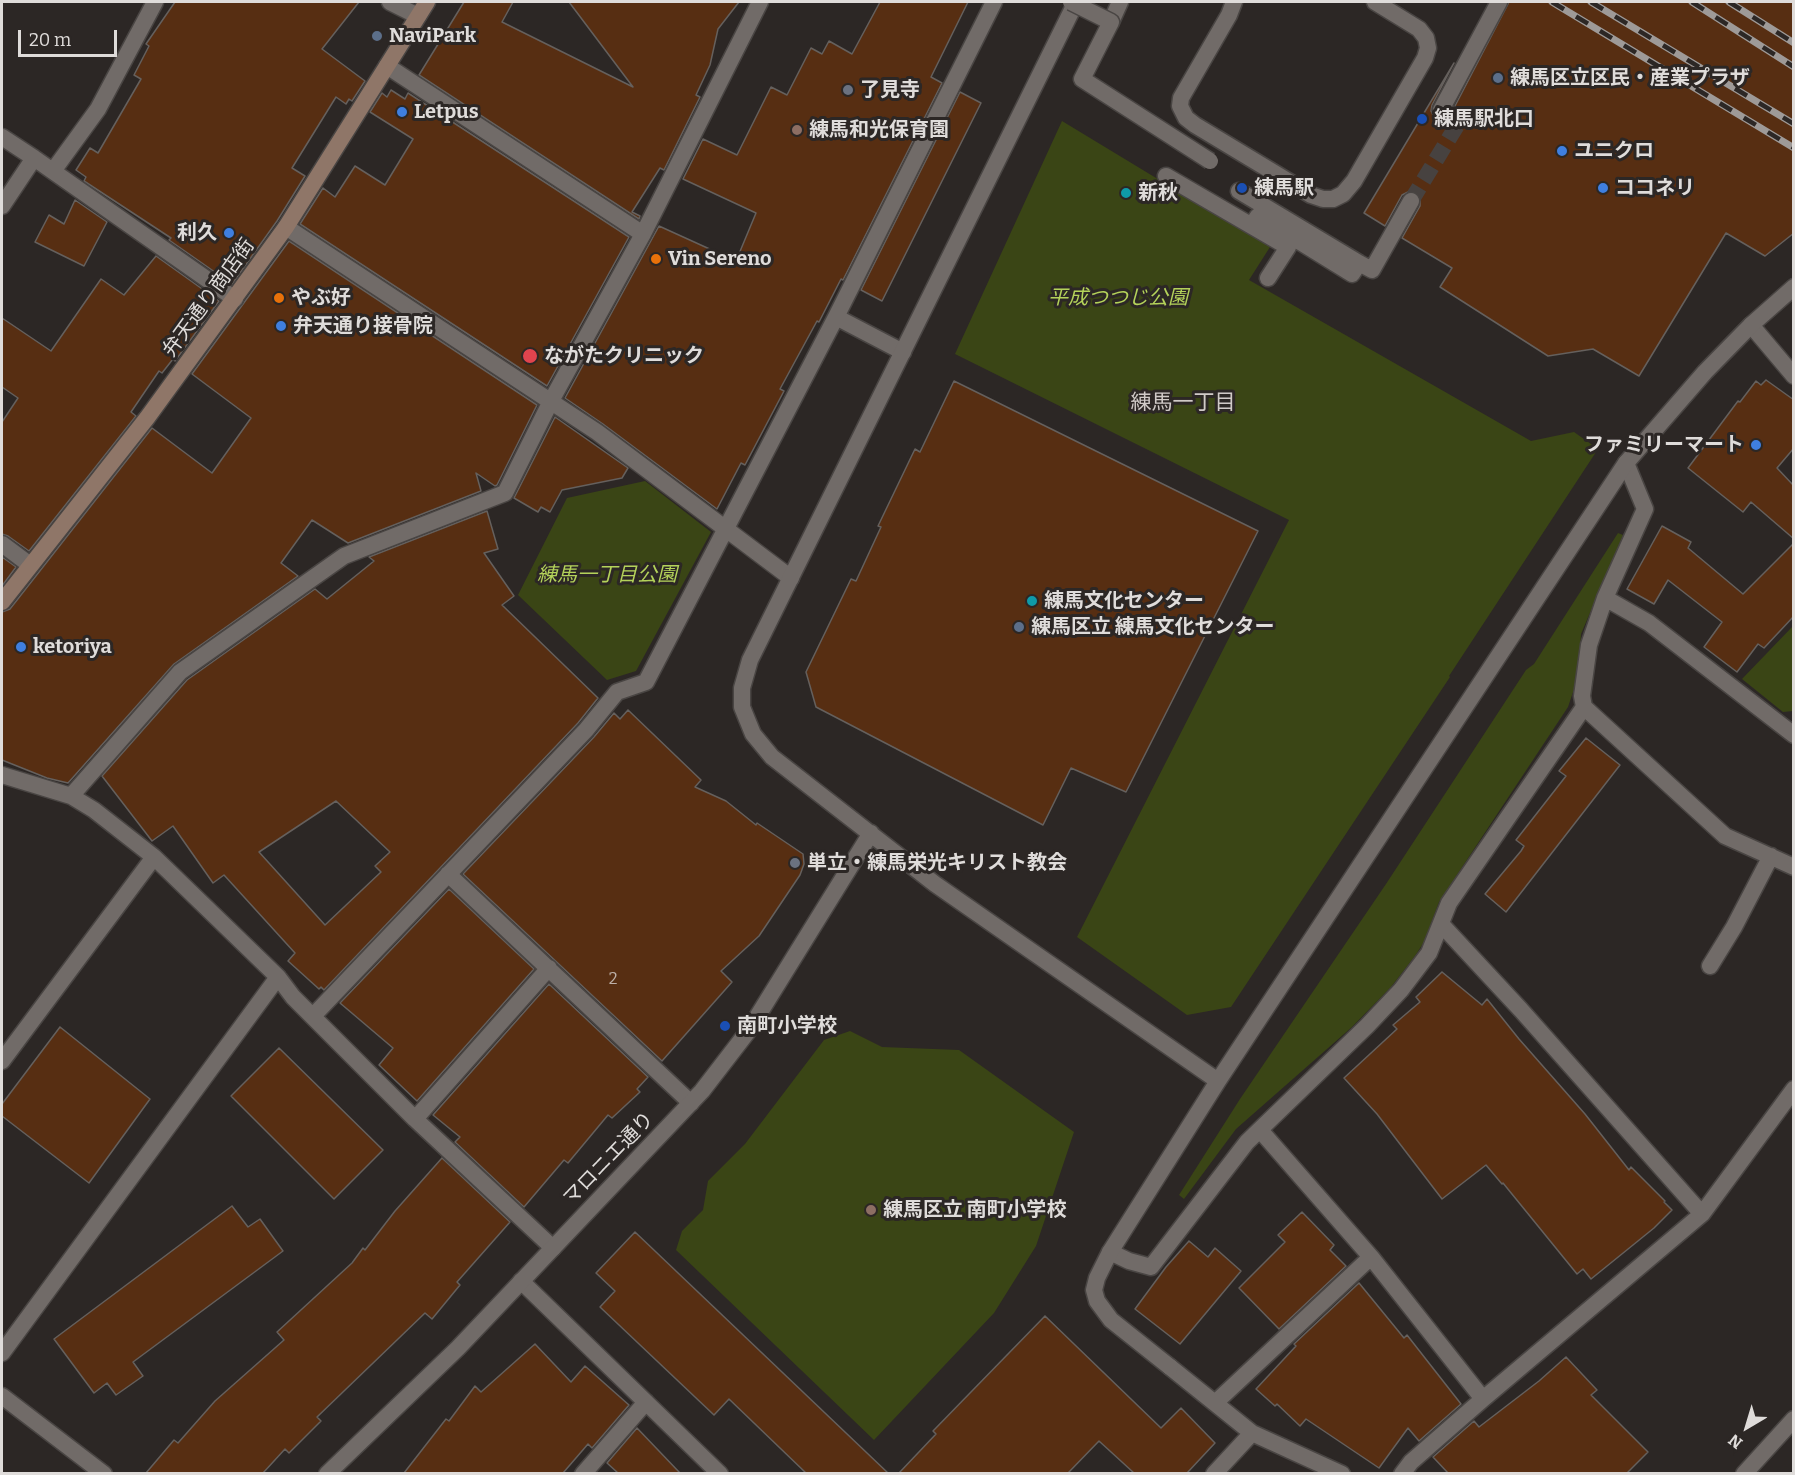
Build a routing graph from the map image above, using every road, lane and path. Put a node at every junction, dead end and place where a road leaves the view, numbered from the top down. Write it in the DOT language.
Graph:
graph roads {
  1 [pos="155,2"];
  2 [pos="390,2"];
  3 [pos="760,2"];
  4 [pos="994,2"];
  5 [pos="1071,2"];
  6 [pos="1076,2"];
  7 [pos="1120,2"];
  8 [pos="1234,2"];
  9 [pos="1374,2"];
  10 [pos="1504,3"];
  11 [pos="423,9"];
  12 [pos="1111,22"];
  13 [pos="387,66"];
  14 [pos="1455,118"];
  15 [pos="2,137"];
  16 [pos="34,158"];
  17 [pos="1210,161"];
  18 [pos="53,171"];
  19 [pos="1166,176"];
  20 [pos="1239,191"];
  21 [pos="1411,201"];
  22 [pos="2,206"];
  23 [pos="1252,225"];
  24 [pos="286,227"];
  25 [pos="643,234"];
  26 [pos="1359,263"];
  27 [pos="1268,278"];
  28 [pos="1794,288"];
  29 [pos="235,299"];
  30 [pos="836,317"];
  31 [pos="1752,325"];
  32 [pos="903,352"];
  33 [pos="1794,376"];
  34 [pos="551,401"];
  35 [pos="1626,463"];
  36 [pos="726,530"];
  37 [pos="2,544"];
  38 [pos="30,565"];
  39 [pos="791,578"];
  40 [pos="1605,598"];
  41 [pos="2,602"];
  42 [pos="1584,707"];
  43 [pos="1793,732"];
  44 [pos="2,775"];
  45 [pos="71,796"];
  46 [pos="871,833"];
  47 [pos="1771,856"];
  48 [pos="154,857"];
  49 [pos="1794,867"];
  50 [pos="448,874"];
  51 [pos="1441,924"];
  52 [pos="1710,966"];
  53 [pos="549,968"];
  54 [pos="278,977"];
  55 [pos="313,1016"];
  56 [pos="2,1061"];
  57 [pos="1218,1081"];
  58 [pos="1794,1089"];
  59 [pos="691,1103"];
  60 [pos="415,1119"];
  61 [pos="1260,1130"];
  62 [pos="1702,1214"];
  63 [pos="553,1248"];
  64 [pos="1110,1252"];
  65 [pos="1371,1257"];
  66 [pos="521,1281"];
  67 [pos="2,1353"];
  68 [pos="2,1398"];
  69 [pos="1483,1399"];
  70 [pos="646,1402"];
  71 [pos="1215,1402"];
  72 [pos="1794,1419"];
  73 [pos="1252,1433"];
  74 [pos="104,1473"];
  75 [pos="327,1473"];
  76 [pos="583,1473"];
  77 [pos="720,1473"];
  78 [pos="1214,1473"];
  79 [pos="1342,1473"];
  80 [pos="1402,1473"];
  81 [pos="1744,1473"];
  1 -- 18 [label="street"];
  2 -- 11 [label="street"];
  3 -- 25 [label="street"];
  4 -- 30 [label="street"];
  5 -- 12 [label="street, bridge"];
  6 -- 32 [label="street"];
  7 -- 12 [label="street"];
  8 -- 9 [label="street"];
  10 -- 14 [label="street"];
  11 -- 13 [label="main road, 弁天通り商店街"];
  12 -- 17 [label="street, bridge"];
  13 -- 24 [label="main road, 弁天通り商店街"];
  13 -- 25 [label="street"];
  15 -- 16 [label="street"];
  16 -- 18 [label="street"];
  16 -- 22 [label="street"];
  18 -- 29 [label="street"];
  19 -- 23 [label="street"];
  20 -- 26 [label="street"];
  21 -- 26 [label="street"];
  23 -- 26 [label="street"];
  23 -- 27 [label="street"];
  24 -- 29 [label="main road, 弁天通り商店街"];
  24 -- 34 [label="street"];
  25 -- 34 [label="street"];
  28 -- 31 [label="street"];
  29 -- 38 [label="main road, 弁天通り商店街"];
  30 -- 32 [label="street"];
  30 -- 36 [label="street"];
  31 -- 33 [label="street"];
  31 -- 35 [label="street"];
  32 -- 39 [label="street"];
  34 -- 36 [label="street"];
  34 -- 45 [label="street"];
  35 -- 40 [label="street"];
  35 -- 57 [label="street"];
  36 -- 39 [label="street"];
  36 -- 50 [label="street"];
  37 -- 38 [label="street"];
  38 -- 41 [label="main road, 弁天通り商店街"];
  39 -- 46 [label="street"];
  40 -- 42 [label="street"];
  40 -- 43 [label="street"];
  42 -- 47 [label="street"];
  42 -- 51 [label="street"];
  44 -- 45 [label="street"];
  45 -- 48 [label="street"];
  46 -- 57 [label="street"];
  46 -- 59 [label="street, マロニエ通り"];
  47 -- 49 [label="street"];
  47 -- 52 [label="street"];
  48 -- 54 [label="street"];
  48 -- 56 [label="street"];
  50 -- 53 [label="street"];
  50 -- 55 [label="street"];
  51 -- 61 [label="street"];
  51 -- 62 [label="street"];
  53 -- 59 [label="street"];
  53 -- 60 [label="street"];
  54 -- 55 [label="street"];
  54 -- 67 [label="street"];
  55 -- 60 [label="street"];
  57 -- 64 [label="street"];
  58 -- 62 [label="street"];
  59 -- 63 [label="street, マロニエ通り"];
  60 -- 63 [label="street"];
  61 -- 64 [label="street"];
  61 -- 65 [label="street"];
  62 -- 69 [label="street"];
  63 -- 66 [label="street, マロニエ通り"];
  64 -- 71 [label="street"];
  65 -- 69 [label="street"];
  65 -- 71 [label="street"];
  66 -- 70 [label="street"];
  66 -- 75 [label="street, マロニエ通り"];
  68 -- 74 [label="street"];
  69 -- 80 [label="street"];
  70 -- 76 [label="street"];
  70 -- 77 [label="street"];
  71 -- 73 [label="street"];
  72 -- 81 [label="street"];
  73 -- 78 [label="street"];
  73 -- 79 [label="street"];
}
